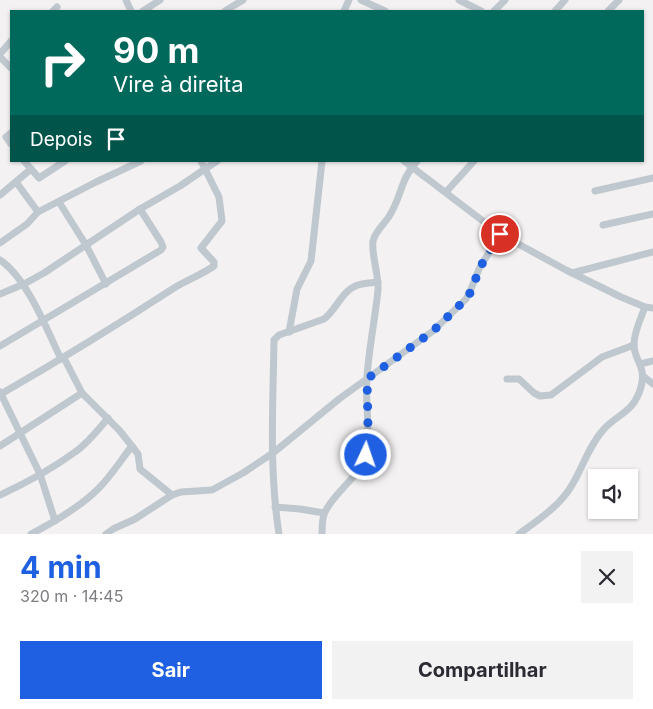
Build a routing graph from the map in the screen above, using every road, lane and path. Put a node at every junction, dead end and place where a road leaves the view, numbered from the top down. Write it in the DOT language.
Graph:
graph roads {
  1 [pos="160,0"];
  2 [pos="243,0"];
  3 [pos="361,0"];
  4 [pos="460,0"];
  5 [pos="504,0"];
  6 [pos="565,0"];
  7 [pos="618,0"];
  8 [pos="145,10"];
  9 [pos="227,10"];
  10 [pos="383,10"];
  11 [pos="480,10"];
  12 [pos="495,10"];
  13 [pos="556,10"];
  14 [pos="609,10"];
  15 [pos="10,42"];
  16 [pos="0,56"];
  17 [pos="10,67"];
  18 [pos="25,162"];
  19 [pos="63,162"];
  20 [pos="139,162"];
  21 [pos="202,162"];
  22 [pos="216,162"];
  23 [pos="322,162"];
  24 [pos="473,162"];
  25 [pos="414,164"];
  26 [pos="31,169"];
  27 [pos="205,169"];
  28 [pos="653,178"];
  29 [pos="16,182"];
  30 [pos="595,191"];
  31 [pos="446,192"];
  32 [pos="0,195"];
  33 [pos="59,202"];
  34 [pos="140,209"];
  35 [pos="38,212"];
  36 [pos="653,214"];
  37 [pos="603,225"];
  38 [pos="500,234"];
  39 [pos="0,243"];
  40 [pos="86,245"];
  41 [pos="653,252"];
  42 [pos="0,260"];
  43 [pos="572,273"];
  44 [pos="378,282"];
  45 [pos="24,284"];
  46 [pos="106,284"];
  47 [pos="0,294"];
  48 [pos="649,308"];
  49 [pos="42,322"];
  50 [pos="288,332"];
  51 [pos="634,345"];
  52 [pos="0,346"];
  53 [pos="63,358"];
  54 [pos="653,361"];
  55 [pos="640,364"];
  56 [pos="644,376"];
  57 [pos="367,379"];
  58 [pos="507,379"];
  59 [pos="653,384"];
  60 [pos="0,393"];
  61 [pos="82,393"];
  62 [pos="108,418"];
  63 [pos="21,434"];
  64 [pos="0,446"];
  65 [pos="132,446"];
  66 [pos="273,453"];
  67 [pos="40,474"];
  68 [pos="0,494"];
  69 [pos="172,495"];
  70 [pos="275,507"];
  71 [pos="324,513"];
  72 [pos="55,521"];
  73 [pos="31,534"];
  74 [pos="106,534"];
  75 [pos="279,534"];
  76 [pos="322,534"];
  77 [pos="519,534"];
  1 -- 8 [label="street"];
  2 -- 9 [label="street"];
  3 -- 10 [label="street"];
  4 -- 11 [label="street"];
  5 -- 12 [label="street"];
  6 -- 13 [label="street"];
  7 -- 14 [label="street"];
  15 -- 16 [label="street"];
  16 -- 17 [label="street"];
  18 -- 26 [label="street"];
  19 -- 26 [label="street"];
  20 -- 33 [label="street"];
  21 -- 27 [label="street"];
  22 -- 27 [label="street"];
  23 -- 50 [label="street"];
  24 -- 31 [label="street"];
  25 -- 31 [label="street"];
  25 -- 44 [label="street"];
  26 -- 29 [label="street"];
  27 -- 34 [label="street"];
  27 -- 53 [label="street"];
  28 -- 30 [label="street"];
  29 -- 32 [label="street"];
  29 -- 35 [label="street"];
  31 -- 38 [label="street"];
  33 -- 35 [label="street"];
  33 -- 40 [label="street"];
  34 -- 40 [label="street"];
  34 -- 46 [label="street"];
  35 -- 39 [label="street"];
  36 -- 37 [label="street"];
  38 -- 43 [label="street"];
  38 -- 57 [label="street"];
  40 -- 45 [label="street"];
  40 -- 46 [label="street"];
  41 -- 43 [label="street"];
  42 -- 45 [label="street"];
  43 -- 48 [label="street"];
  44 -- 50 [label="street"];
  44 -- 57 [label="street"];
  45 -- 47 [label="street"];
  45 -- 49 [label="street"];
  46 -- 49 [label="street"];
  48 -- 51 [label="street"];
  49 -- 52 [label="street"];
  49 -- 53 [label="street"];
  50 -- 66 [label="street"];
  51 -- 55 [label="street"];
  51 -- 58 [label="street"];
  53 -- 60 [label="street"];
  53 -- 61 [label="street"];
  54 -- 55 [label="street"];
  55 -- 56 [label="street"];
  56 -- 59 [label="street"];
  56 -- 77 [label="street"];
  57 -- 66 [label="street"];
  57 -- 71 [label="street"];
  60 -- 63 [label="street"];
  61 -- 62 [label="street"];
  61 -- 63 [label="street"];
  62 -- 65 [label="street"];
  62 -- 67 [label="street"];
  63 -- 64 [label="street"];
  63 -- 67 [label="street"];
  65 -- 69 [label="street"];
  65 -- 72 [label="street"];
  66 -- 69 [label="street"];
  66 -- 70 [label="street"];
  67 -- 68 [label="street"];
  67 -- 72 [label="street"];
  69 -- 74 [label="street"];
  70 -- 71 [label="street"];
  70 -- 75 [label="street"];
  71 -- 76 [label="street"];
  72 -- 73 [label="street"];
}
